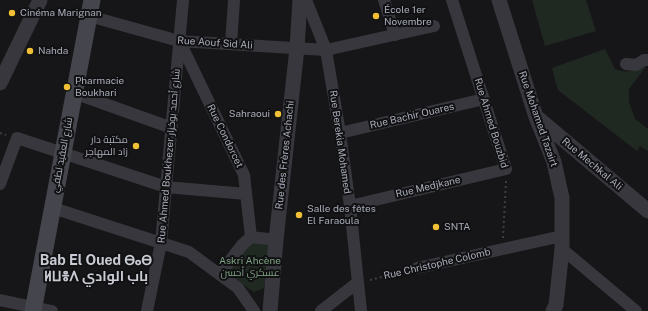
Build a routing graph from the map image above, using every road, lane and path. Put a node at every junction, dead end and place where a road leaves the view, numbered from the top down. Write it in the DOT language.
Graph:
graph roads {
  1 [pos="40,0"];
  2 [pos="183,0"];
  3 [pos="234,0"];
  4 [pos="300,0"];
  5 [pos="306,0"];
  6 [pos="384,0"];
  7 [pos="452,0"];
  8 [pos="499,0"];
  9 [pos="90,8"];
  10 [pos="434,26"];
  11 [pos="395,34"];
  12 [pos="179,41"];
  13 [pos="232,44"];
  14 [pos="297,48"];
  15 [pos="326,50"];
  16 [pos="648,60"];
  17 [pos="626,64"];
  18 [pos="0,83"];
  19 [pos="74,93"];
  20 [pos="484,99"];
  21 [pos="536,117"];
  22 [pos="172,128"];
  23 [pos="340,133"];
  24 [pos="63,153"];
  25 [pos="506,168"];
  26 [pos="0,184"];
  27 [pos="166,187"];
  28 [pos="246,194"];
  29 [pos="350,206"];
  30 [pos="53,208"];
  31 [pos="648,211"];
  32 [pos="251,237"];
  33 [pos="276,240"];
  34 [pos="161,243"];
  35 [pos="562,243"];
  36 [pos="503,249"];
  37 [pos="417,268"];
  38 [pos="220,274"];
  39 [pos="357,283"];
  40 [pos="0,300"];
  41 [pos="251,306"];
  42 [pos="271,307"];
  43 [pos="34,309"];
  44 [pos="52,311"];
  45 [pos="147,311"];
  46 [pos="320,311"];
  47 [pos="361,311"];
  48 [pos="553,311"];
  49 [pos="636,311"];
  1 -- 18 [label="street"];
  2 -- 12 [label="street, Rue Ahmed Boukhezer شارع أحمد بوخزار"];
  3 -- 13 [label="street"];
  4 -- 14 [label="street, Rue des Frères Achachi"];
  5 -- 15 [label="street, Rue Berekia Mohamed"];
  6 -- 11 [label="street"];
  7 -- 20 [label="street, Rue Ahmed Bouzbid"];
  8 -- 21 [label="street, Rue Mohamed Tazairt"];
  9 -- 12 [label="street, Rue Aouf Sid Ali"];
  9 -- 19 [label="main road, شارع العقيد لطفي"];
  10 -- 11 [label="street, Rue Aouf Sid Ali"];
  11 -- 15 [label="street, Rue Aouf Sid Ali"];
  12 -- 13 [label="street, Rue Aouf Sid Ali"];
  12 -- 22 [label="street, Rue Ahmed Boukhezer شارع أحمد بوخزار"];
  12 -- 28 [label="street, Rue Condorcet"];
  13 -- 14 [label="street, Rue Aouf Sid Ali"];
  14 -- 15 [label="street, Rue Aouf Sid Ali"];
  14 -- 33 [label="street, Rue des Frères Achachi"];
  15 -- 23 [label="street, Rue Berekia Mohamed"];
  16 -- 17 [label="street"];
  19 -- 22 [label="street"];
  19 -- 24 [label="main road, شارع العقيد لطفي"];
  20 -- 23 [label="street, Rue Bachir Ouares"];
  20 -- 25 [label="street, Rue Ahmed Bouzbid"];
  21 -- 31 [label="street, Rue Mechkal Ali"];
  21 -- 35 [label="street, Rue Mohamed Tazairt"];
  22 -- 27 [label="street, Rue Ahmed Boukhezer شارع أحمد بوخزار"];
  23 -- 29 [label="street, Rue Berekia Mohamed"];
  24 -- 26 [label="street"];
  24 -- 27 [label="street"];
  24 -- 30 [label="main road, شارع العقيد لطفي"];
  25 -- 29 [label="street, Rue Medjkane"];
  25 -- 36 [label="path, Rue Ahmed Bouzbid"];
  27 -- 28 [label="street"];
  27 -- 34 [label="street, Rue Ahmed Boukhezer شارع أحمد بوخزار"];
  28 -- 32 [label="street, Rue Condorcet"];
  29 -- 39 [label="street, Rue Berekia Mohamed"];
  30 -- 34 [label="street"];
  30 -- 43 [label="main road, شارع العقيد لطفي"];
  32 -- 33 [label="street"];
  32 -- 38 [label="street"];
  33 -- 42 [label="street, Rue des Frères Achachi"];
  34 -- 38 [label="street"];
  34 -- 45 [label="street, Rue Ahmed Boukhezer شارع أحمد بوخزار"];
  35 -- 36 [label="street, Rue Christophe Colomb"];
  35 -- 48 [label="street, Rue Mohamed Tazairt"];
  35 -- 49 [label="street"];
  36 -- 37 [label="street, Rue Christophe Colomb"];
  37 -- 39 [label="path, Rue Christophe Colomb"];
  38 -- 41 [label="street"];
  39 -- 46 [label="street"];
  39 -- 47 [label="street, Rue Berekia Mohamed"];
  40 -- 43 [label="street"];
  41 -- 42 [label="street"];
  43 -- 44 [label="street"];
}
